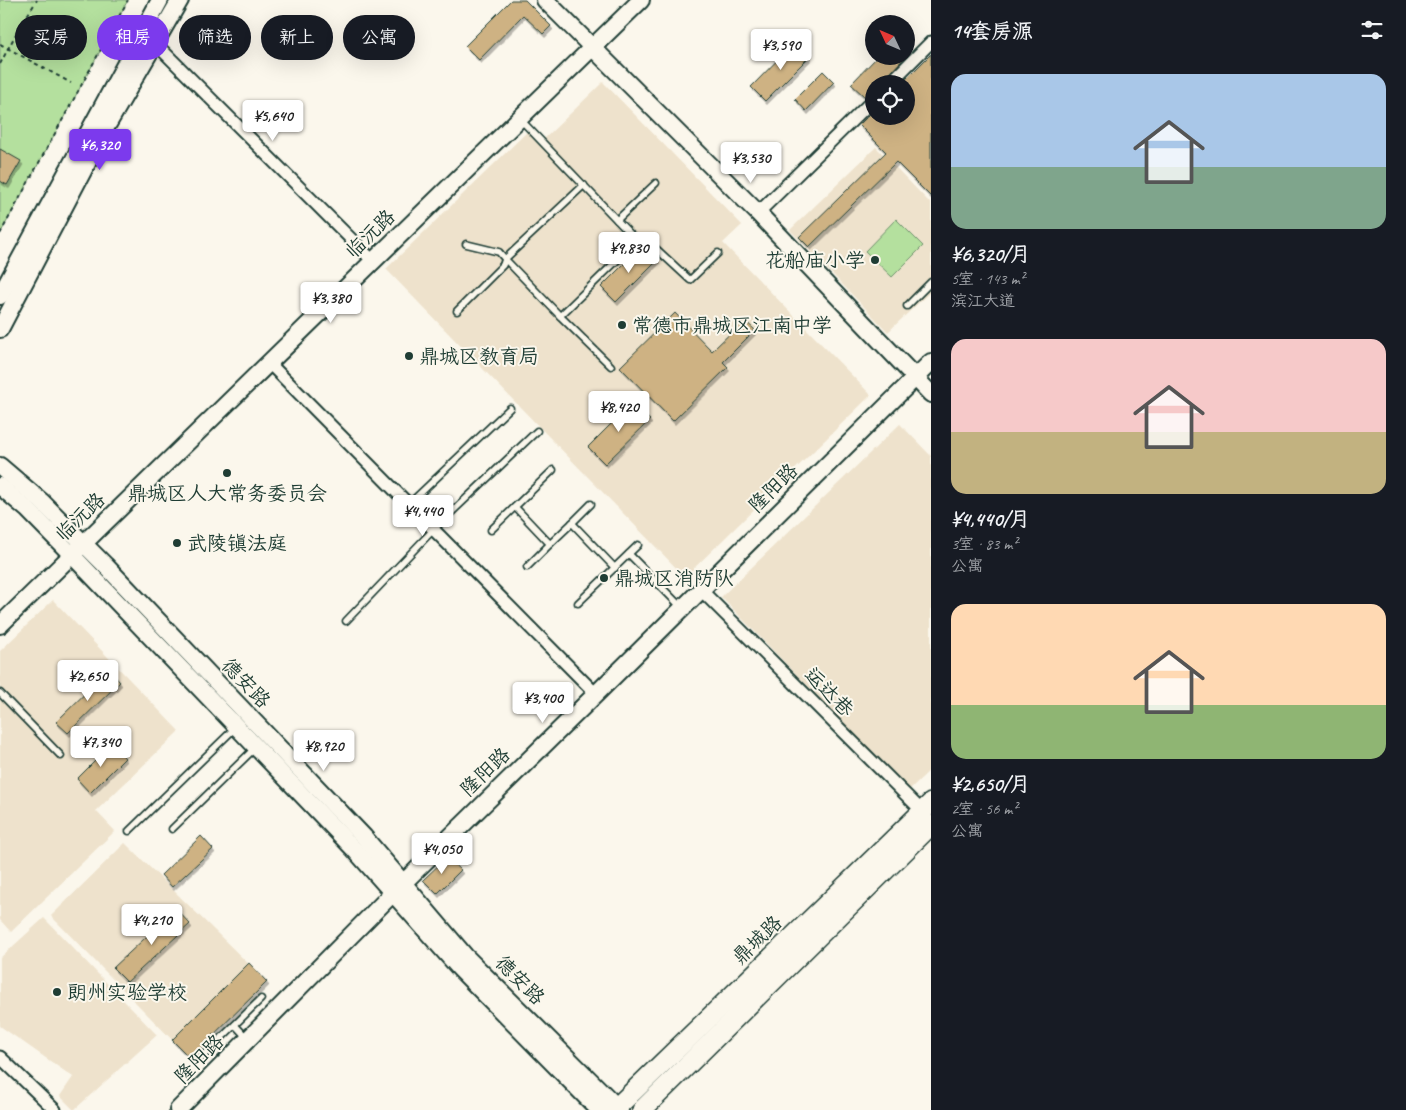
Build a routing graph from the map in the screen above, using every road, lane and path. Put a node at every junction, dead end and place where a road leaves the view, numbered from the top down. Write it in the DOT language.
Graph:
graph roads {
  1 [pos="36,0"];
  2 [pos="128,0"];
  3 [pos="160,0"];
  4 [pos="180,0"];
  5 [pos="545,0"];
  6 [pos="641,0"];
  7 [pos="169,18"];
  8 [pos="931,42"];
  9 [pos="0,44"];
  10 [pos="592,48"];
  11 [pos="8,49"];
  12 [pos="169,56"];
  13 [pos="145,60"];
  14 [pos="0,64"];
  15 [pos="898,75"];
  16 [pos="71,83"];
  17 [pos="865,108"];
  18 [pos="520,118"];
  19 [pos="656,183"];
  20 [pos="584,184"];
  21 [pos="758,213"];
  22 [pos="617,220"];
  23 [pos="0,234"];
  24 [pos="637,241"];
  25 [pos="466,244"];
  26 [pos="718,253"];
  27 [pos="505,259"];
  28 [pos="373,261"];
  29 [pos="931,282"];
  30 [pos="0,296"];
  31 [pos="906,306"];
  32 [pos="457,311"];
  33 [pos="560,316"];
  34 [pos="0,330"];
  35 [pos="931,362"];
  36 [pos="269,363"];
  37 [pos="611,366"];
  38 [pos="914,377"];
  39 [pos="931,394"];
  40 [pos="510,408"];
  41 [pos="537,431"];
  42 [pos="2,466"];
  43 [pos="553,470"];
  44 [pos="0,486"];
  45 [pos="409,504"];
  46 [pos="591,504"];
  47 [pos="515,507"];
  48 [pos="572,524"];
  49 [pos="434,530"];
  50 [pos="491,530"];
  51 [pos="550,544"];
  52 [pos="638,545"];
  53 [pos="78,549"];
  54 [pos="629,554"];
  55 [pos="527,567"];
  56 [pos="615,568"];
  57 [pos="701,590"];
  58 [pos="578,603"];
  59 [pos="682,608"];
  60 [pos="346,621"];
  61 [pos="0,625"];
  62 [pos="0,693"];
  63 [pos="596,694"];
  64 [pos="237,726"];
  65 [pos="256,747"];
  66 [pos="61,756"];
  67 [pos="929,815"];
  68 [pos="172,829"];
  69 [pos="129,831"];
  70 [pos="398,888"];
  71 [pos="261,999"];
  72 [pos="235,1025"];
  73 [pos="249,1039"];
  74 [pos="0,1057"];
  75 [pos="202,1058"];
  76 [pos="612,1109"];
  77 [pos="54,1110"];
  78 [pos="178,1110"];
  79 [pos="642,1110"];
  1 -- 11 [label="path"];
  2 -- 23 [label="path"];
  3 -- 30 [label="street"];
  4 -- 7 [label="street"];
  5 -- 10 [label="street"];
  6 -- 10 [label="street, 临沅路"];
  8 -- 15 [label="street"];
  9 -- 11 [label="path"];
  10 -- 18 [label="street, 临沅路"];
  10 -- 21 [label="street"];
  11 -- 14 [label="path"];
  11 -- 16 [label="path"];
  12 -- 28 [label="street"];
  13 -- 34 [label="street"];
  17 -- 21 [label="street"];
  18 -- 20 [label="lane"];
  18 -- 28 [label="street, 临沅路"];
  19 -- 22 [label="lane"];
  20 -- 22 [label="lane"];
  20 -- 27 [label="lane"];
  21 -- 38 [label="street"];
  22 -- 24 [label="lane"];
  24 -- 26 [label="lane"];
  24 -- 33 [label="lane"];
  25 -- 27 [label="lane"];
  27 -- 32 [label="lane"];
  27 -- 33 [label="lane"];
  28 -- 36 [label="street, 临沅路"];
  29 -- 31 [label="lane"];
  33 -- 37 [label="lane"];
  35 -- 38 [label="street, 隆阳路"];
  36 -- 45 [label="street"];
  36 -- 53 [label="street, 临沅路"];
  38 -- 39 [label="street"];
  38 -- 57 [label="street, 隆阳路"];
  40 -- 45 [label="lane"];
  41 -- 49 [label="lane"];
  42 -- 53 [label="street, 德安路"];
  43 -- 47 [label="lane"];
  44 -- 53 [label="street, 德安路"];
  45 -- 49 [label="street"];
  46 -- 48 [label="lane"];
  47 -- 50 [label="lane"];
  47 -- 51 [label="lane"];
  48 -- 51 [label="lane"];
  48 -- 56 [label="lane"];
  49 -- 60 [label="lane"];
  49 -- 63 [label="street"];
  51 -- 55 [label="lane"];
  52 -- 54 [label="lane"];
  53 -- 61 [label="street, 临沅路"];
  53 -- 64 [label="street, 德安路"];
  53 -- 70 [label="street, 德安路"];
  54 -- 56 [label="lane"];
  54 -- 59 [label="lane"];
  56 -- 58 [label="lane"];
  57 -- 59 [label="street, 隆阳路"];
  57 -- 67 [label="street, 运达巷"];
  59 -- 63 [label="street, 隆阳路"];
  62 -- 66 [label="lane"];
  63 -- 70 [label="street, 隆阳路"];
  64 -- 65 [label="street, 德安路"];
  64 -- 69 [label="lane"];
  65 -- 68 [label="lane"];
  65 -- 70 [label="street, 德安路"];
  67 -- 76 [label="main road, 鼎城路"];
  67 -- 79 [label="main road, 鼎城路"];
  70 -- 73 [label="street, 隆阳路"];
  70 -- 76 [label="street, 德安路"];
  71 -- 72 [label="lane"];
  72 -- 73 [label="lane"];
  72 -- 75 [label="lane"];
  73 -- 78 [label="street, 隆阳路"];
  74 -- 77 [label="street"];
}
